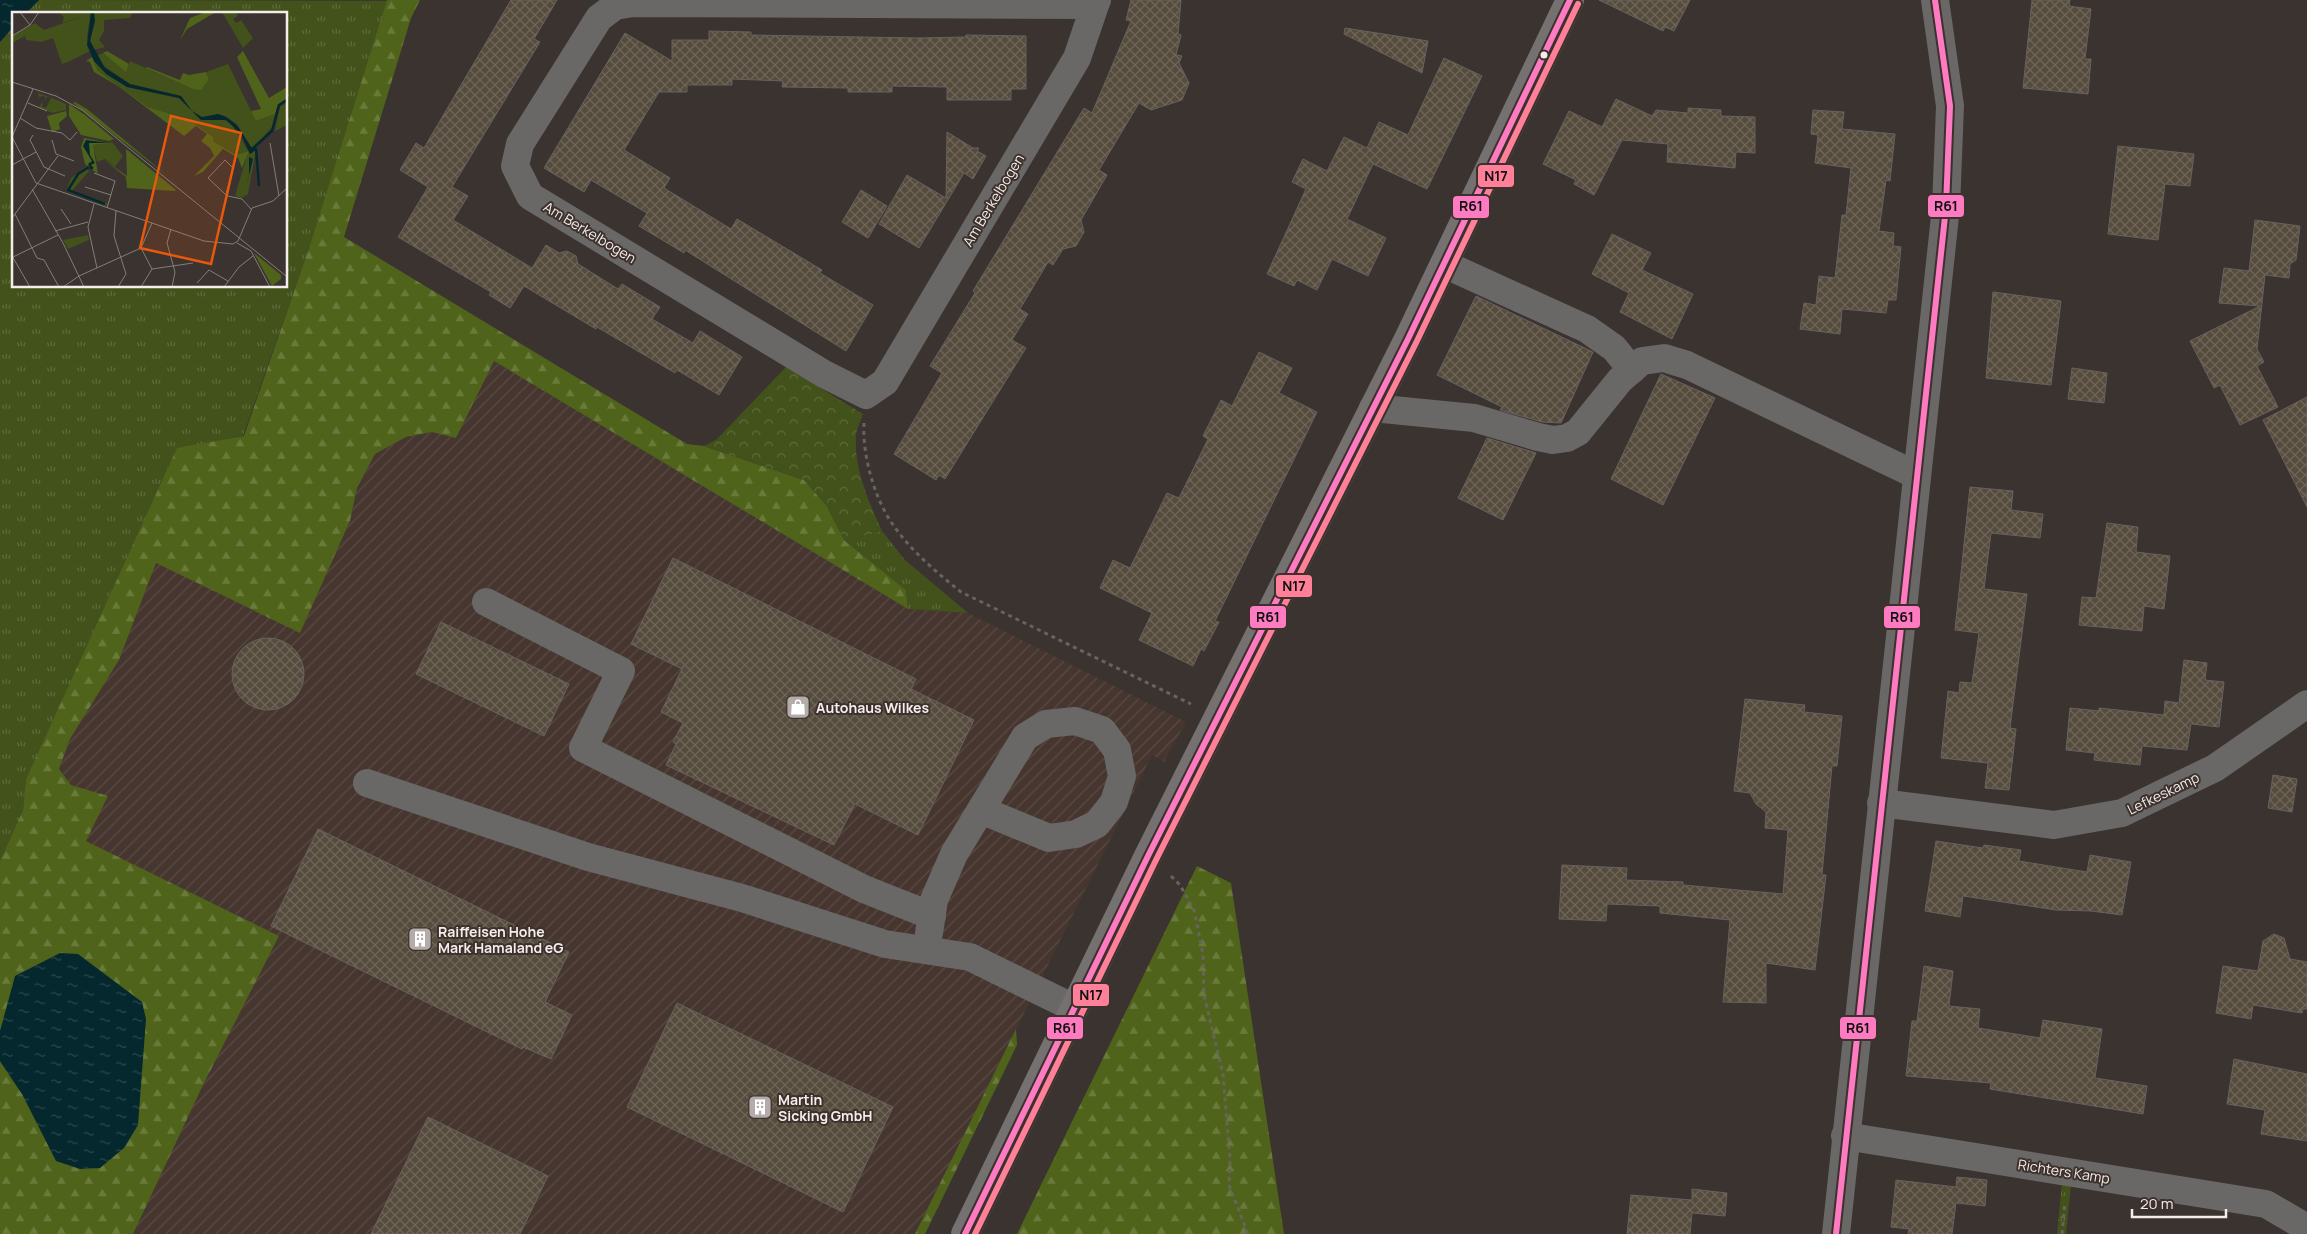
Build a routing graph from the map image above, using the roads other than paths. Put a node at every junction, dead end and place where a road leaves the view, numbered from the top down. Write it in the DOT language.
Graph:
graph roads {
  1 [pos="1570,0"];
  2 [pos="1934,0"];
  3 [pos="1096,3"];
  4 [pos="1444,264"];
  5 [pos="1632,370"];
  6 [pos="1373,408"];
  7 [pos="1916,475"];
  8 [pos="486,602"];
  9 [pos="2307,704"];
  10 [pos="367,783"];
  11 [pos="1881,803"];
  12 [pos="981,810"];
  13 [pos="932,916"];
  14 [pos="928,950"];
  15 [pos="1074,1008"];
  16 [pos="1845,1136"];
  17 [pos="2307,1227"];
  18 [pos="965,1234"];
  19 [pos="1836,1234"];
  1 -- 4 [label="main road"];
  2 -- 7 [label="street"];
  3 -- 3 [label="street, Am Berkelbogen"];
  4 -- 5 [label="street"];
  4 -- 6 [label="main road"];
  5 -- 6 [label="street"];
  5 -- 7 [label="street"];
  6 -- 15 [label="main road"];
  7 -- 11 [label="street"];
  8 -- 13 [label="street"];
  9 -- 11 [label="street, Lefkeskamp"];
  10 -- 14 [label="street"];
  11 -- 16 [label="street"];
  12 -- 12 [label="street"];
  12 -- 13 [label="street"];
  13 -- 14 [label="street"];
  14 -- 15 [label="street"];
  15 -- 18 [label="main road"];
  16 -- 17 [label="street, Richters Kamp"];
  16 -- 19 [label="street"];
}
